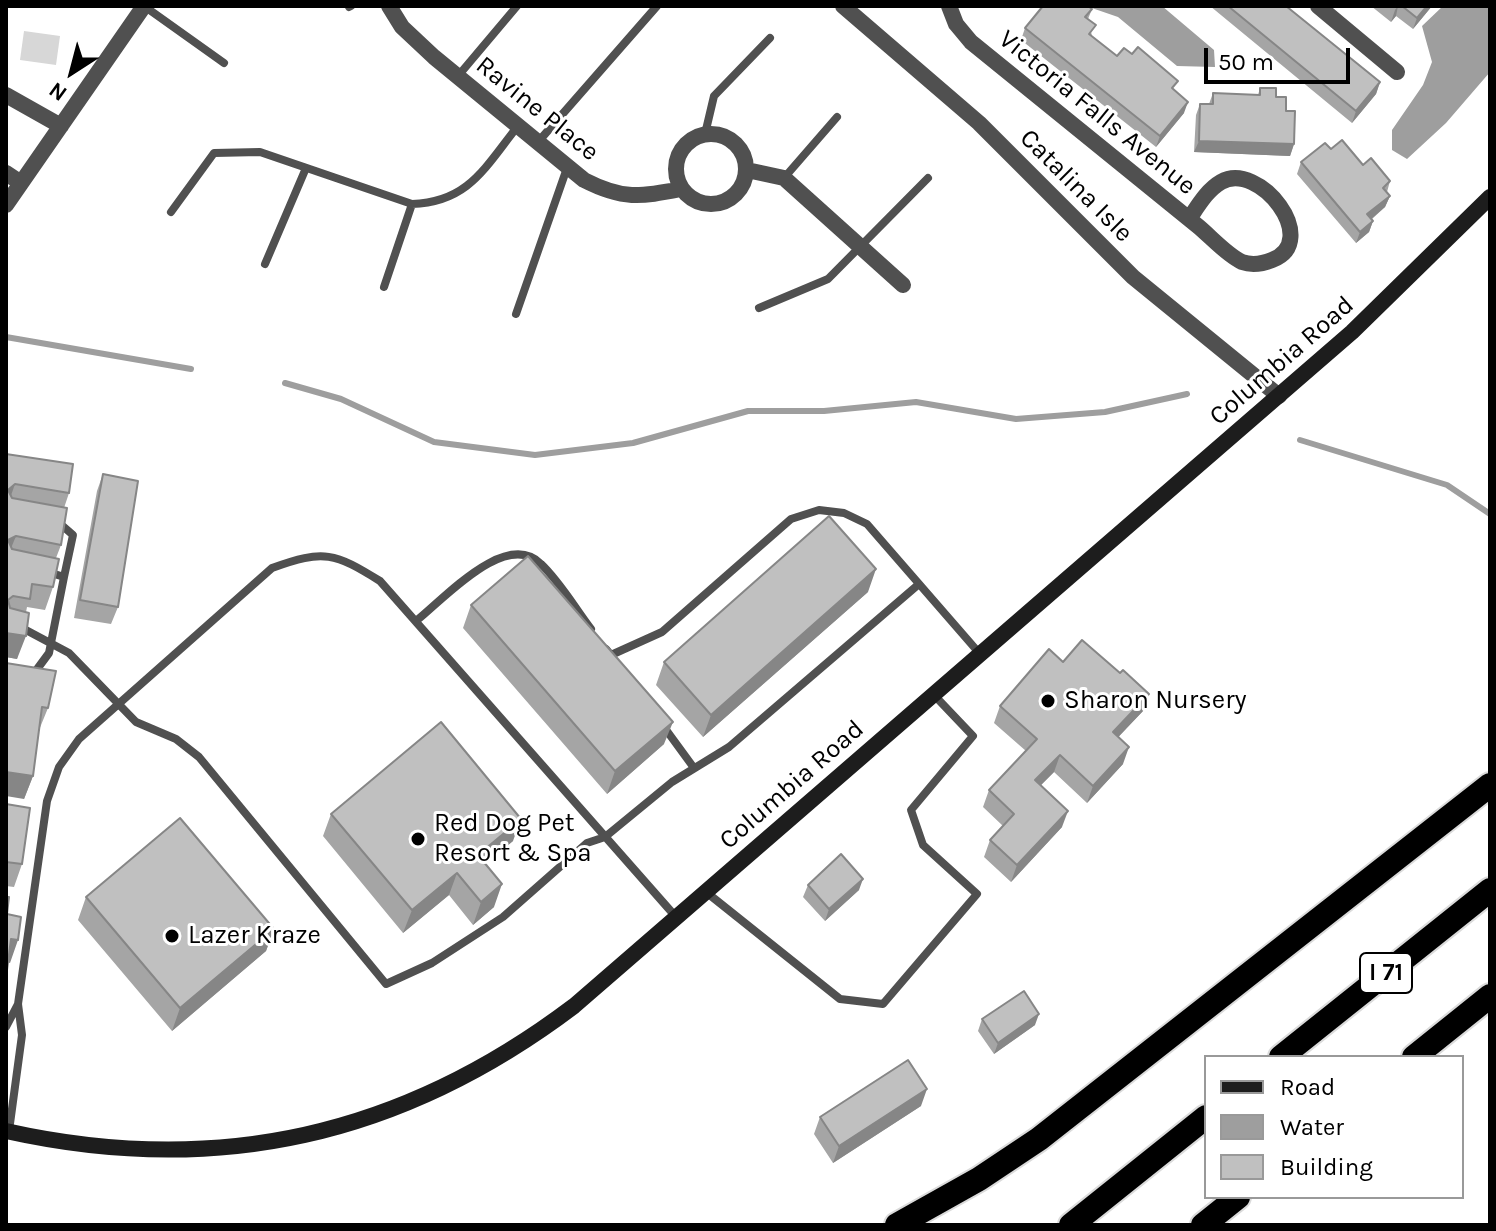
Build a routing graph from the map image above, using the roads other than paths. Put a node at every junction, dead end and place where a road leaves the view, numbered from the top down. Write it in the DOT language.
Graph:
graph roads {
  1 [pos="144,6"];
  2 [pos="389,6"];
  3 [pos="517,6"];
  4 [pos="657,6"];
  5 [pos="843,6"];
  6 [pos="949,6"];
  7 [pos="1318,6"];
  8 [pos="770,38"];
  9 [pos="224,63"];
  10 [pos="1397,72"];
  11 [pos="458,76"];
  12 [pos="6,95"];
  13 [pos="837,117"];
  14 [pos="61,126"];
  15 [pos="518,126"];
  16 [pos="705,134"];
  17 [pos="537,142"];
  18 [pos="567,167"];
  19 [pos="306,168"];
  20 [pos="747,170"];
  21 [pos="6,173"];
  22 [pos="784,178"];
  23 [pos="928,178"];
  24 [pos="21,183"];
  25 [pos="681,189"];
  26 [pos="1490,197"];
  27 [pos="412,204"];
  28 [pos="6,205"];
  29 [pos="171,212"];
  30 [pos="1189,219"];
  31 [pos="861,249"];
  32 [pos="265,264"];
  33 [pos="903,285"];
  34 [pos="384,287"];
  35 [pos="759,308"];
  36 [pos="516,314"];
  37 [pos="1279,396"];
  38 [pos="47,520"];
  39 [pos="32,569"];
  40 [pos="64,577"];
  41 [pos="919,584"];
  42 [pos="416,621"];
  43 [pos="6,625"];
  44 [pos="51,643"];
  45 [pos="980,654"];
  46 [pos="611,655"];
  47 [pos="620,667"];
  48 [pos="17,679"];
  49 [pos="934,695"];
  50 [pos="117,706"];
  51 [pos="657,718"];
  52 [pos="694,768"];
  53 [pos="1490,785"];
  54 [pos="605,837"];
  55 [pos="1490,890"];
  56 [pos="706,892"];
  57 [pos="676,917"];
  58 [pos="1490,996"];
  59 [pos="18,1004"];
  60 [pos="6,1027"];
  61 [pos="1284,1055"];
  62 [pos="1416,1055"];
  63 [pos="1204,1119"];
  64 [pos="7,1131"];
  65 [pos="1236,1199"];
  66 [pos="897,1225"];
  67 [pos="1071,1225"];
  68 [pos="1203,1225"];
  1 -- 9 [label="lane"];
  1 -- 14 [label="street"];
  2 -- 11 [label="street, Ravine Place"];
  3 -- 11 [label="lane"];
  4 -- 17 [label="lane"];
  5 -- 37 [label="street, Catalina Isle"];
  6 -- 30 [label="street, Victoria Falls Avenue"];
  7 -- 10 [label="street"];
  8 -- 16 [label="lane"];
  11 -- 15 [label="street, Ravine Place"];
  12 -- 14 [label="street"];
  13 -- 22 [label="lane"];
  14 -- 24 [label="street"];
  15 -- 17 [label="street, Ravine Place"];
  15 -- 27 [label="lane"];
  16 -- 20 [label="street"];
  16 -- 25 [label="street"];
  17 -- 18 [label="street, Ravine Place"];
  18 -- 25 [label="street, Ravine Place"];
  18 -- 36 [label="lane"];
  19 -- 27 [label="lane"];
  19 -- 29 [label="lane"];
  19 -- 32 [label="lane"];
  20 -- 22 [label="street"];
  20 -- 25 [label="street"];
  21 -- 24 [label="street"];
  22 -- 31 [label="street"];
  23 -- 31 [label="lane"];
  24 -- 28 [label="street"];
  26 -- 37 [label="street, Columbia Road"];
  27 -- 34 [label="lane"];
  30 -- 30 [label="street, Victoria Falls Avenue"];
  31 -- 33 [label="street"];
  31 -- 35 [label="lane"];
  37 -- 45 [label="street, Columbia Road"];
  38 -- 40 [label="lane"];
  39 -- 40 [label="lane"];
  40 -- 44 [label="lane"];
  41 -- 45 [label="lane"];
  41 -- 46 [label="lane"];
  41 -- 52 [label="lane"];
  42 -- 46 [label="lane"];
  42 -- 50 [label="lane"];
  42 -- 54 [label="lane"];
  43 -- 44 [label="lane"];
  44 -- 48 [label="lane"];
  44 -- 50 [label="lane"];
  45 -- 49 [label="street, Columbia Road"];
  46 -- 47 [label="lane"];
  49 -- 56 [label="street, Columbia Road"];
  49 -- 56 [label="lane"];
  50 -- 54 [label="lane"];
  50 -- 59 [label="lane"];
  51 -- 52 [label="lane"];
  52 -- 54 [label="lane"];
  53 -- 66 [label="highway"];
  54 -- 57 [label="lane"];
  55 -- 61 [label="highway, I 71"];
  56 -- 57 [label="street, Columbia Road"];
  57 -- 64 [label="street, Columbia Road"];
  58 -- 62 [label="highway"];
  59 -- 60 [label="lane"];
  59 -- 64 [label="lane"];
  63 -- 67 [label="highway"];
  65 -- 68 [label="highway"];
}
